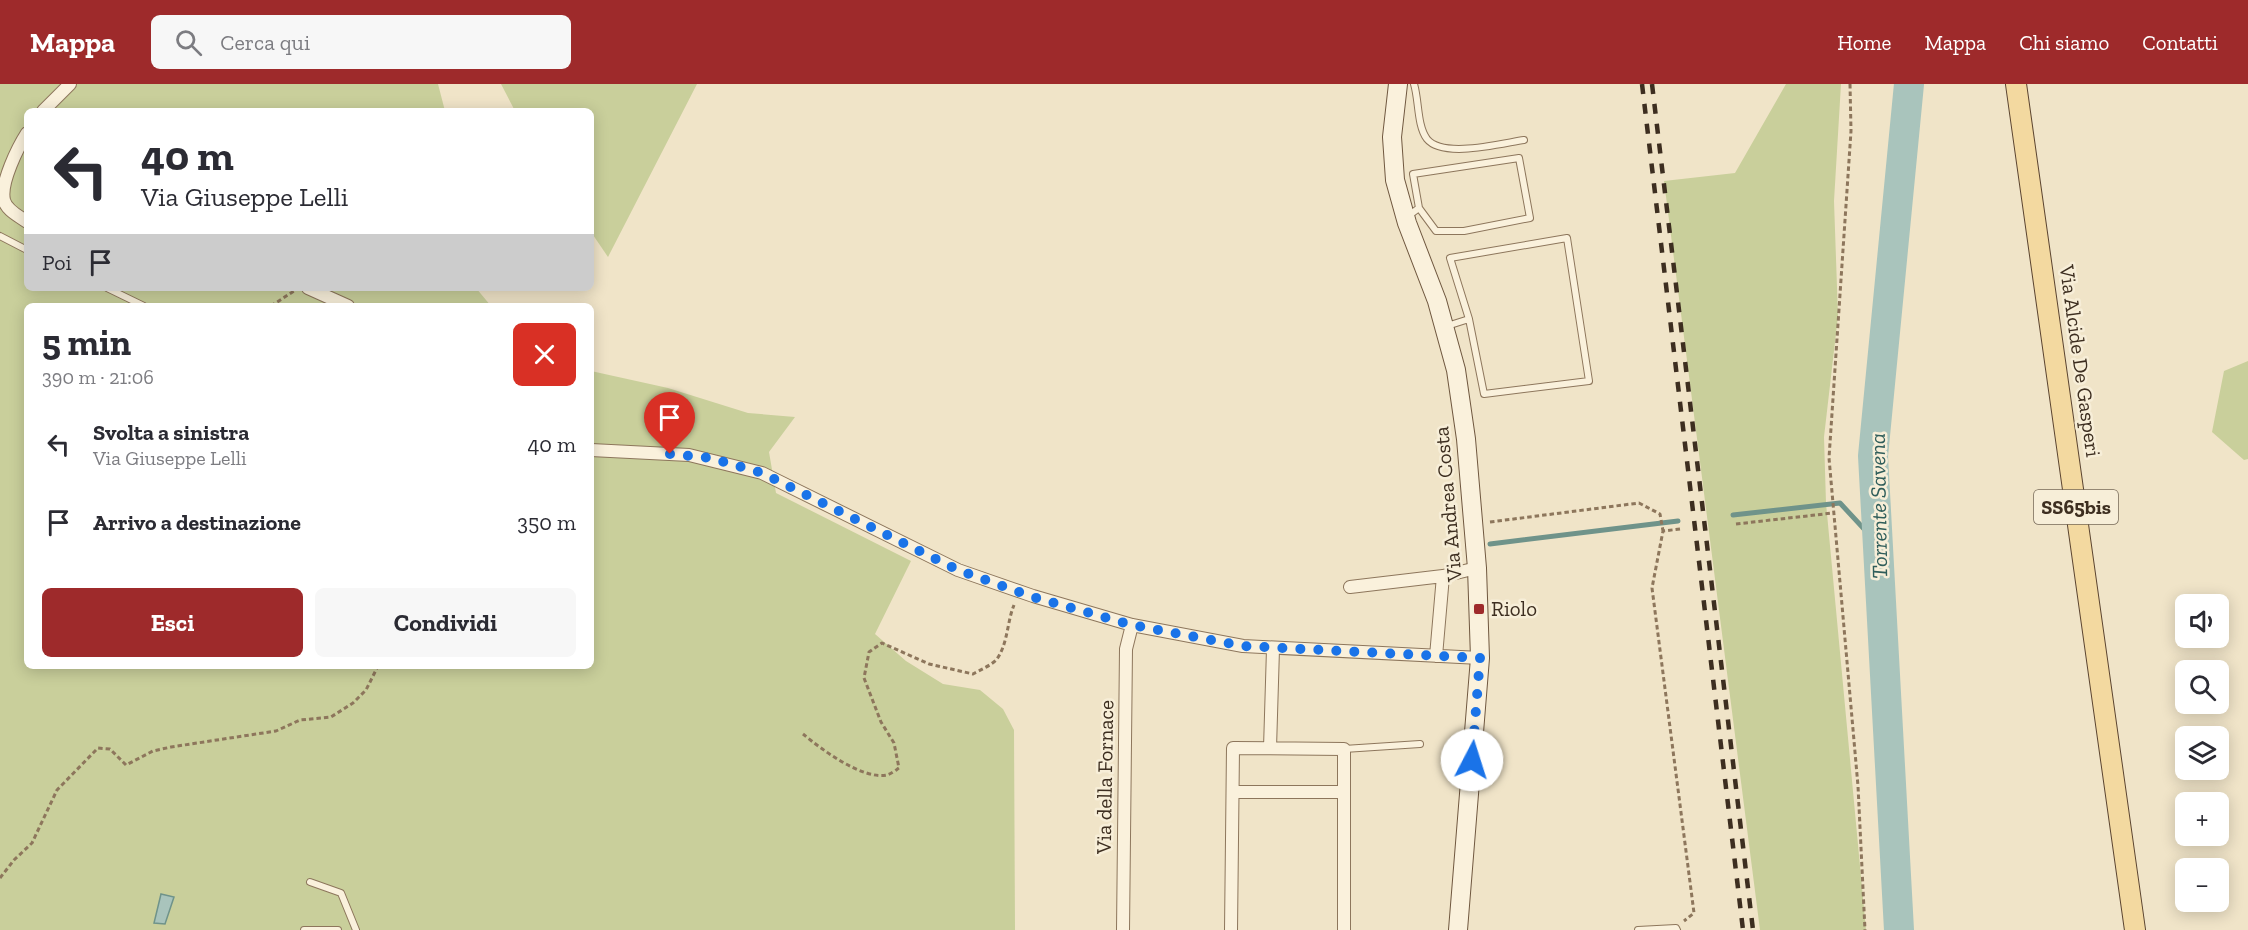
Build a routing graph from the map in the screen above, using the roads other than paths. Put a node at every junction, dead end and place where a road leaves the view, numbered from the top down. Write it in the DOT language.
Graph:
graph roads {
  1 [pos="70,84"];
  2 [pos="1398,84"];
  3 [pos="1414,84"];
  4 [pos="2016,84"];
  5 [pos="46,108"];
  6 [pos="24,140"];
  7 [pos="1524,140"];
  8 [pos="5,210"];
  9 [pos="1412,213"];
  10 [pos="24,220"];
  11 [pos="0,236"];
  12 [pos="24,248"];
  13 [pos="113,291"];
  14 [pos="315,291"];
  15 [pos="138,303"];
  16 [pos="341,303"];
  17 [pos="1469,320"];
  18 [pos="1444,327"];
  19 [pos="594,450"];
  20 [pos="1477,568"];
  21 [pos="1443,576"];
  22 [pos="1350,587"];
  23 [pos="1132,625"];
  24 [pos="1273,649"];
  25 [pos="1436,656"];
  26 [pos="1480,658"];
  27 [pos="1420,744"];
  28 [pos="1270,748"];
  29 [pos="1344,748"];
  30 [pos="1234,792"];
  31 [pos="1344,792"];
  32 [pos="310,882"];
  33 [pos="1676,929"];
  34 [pos="304,930"];
  35 [pos="338,930"];
  36 [pos="356,930"];
  37 [pos="1123,930"];
  38 [pos="1231,930"];
  39 [pos="1344,930"];
  40 [pos="1458,930"];
  41 [pos="1638,930"];
  42 [pos="2135,930"];
  1 -- 5 [label="street"];
  2 -- 9 [label="main road, Via Andrea Costa"];
  3 -- 7 [label="lane"];
  4 -- 42 [label="main road, Via Alcide De Gasperi / SS65bis"];
  6 -- 8 [label="street"];
  8 -- 10 [label="street"];
  9 -- 9 [label="lane"];
  9 -- 18 [label="main road, Via Andrea Costa"];
  11 -- 12 [label="lane"];
  13 -- 15 [label="lane"];
  14 -- 16 [label="street"];
  17 -- 17 [label="lane"];
  17 -- 18 [label="lane"];
  18 -- 20 [label="main road, Via Andrea Costa"];
  19 -- 23 [label="street"];
  20 -- 21 [label="street"];
  20 -- 26 [label="main road, Via Andrea Costa"];
  21 -- 22 [label="street"];
  21 -- 25 [label="street"];
  23 -- 24 [label="street"];
  23 -- 37 [label="street, Via della Fornace"];
  24 -- 25 [label="street"];
  24 -- 28 [label="street"];
  25 -- 26 [label="street"];
  26 -- 40 [label="main road, Via Andrea Costa"];
  27 -- 29 [label="lane"];
  28 -- 29 [label="street"];
  28 -- 30 [label="street"];
  29 -- 31 [label="street"];
  30 -- 31 [label="street"];
  30 -- 38 [label="street"];
  31 -- 39 [label="street"];
  32 -- 36 [label="lane"];
  33 -- 41 [label="lane"];
  34 -- 35 [label="lane"];
}
